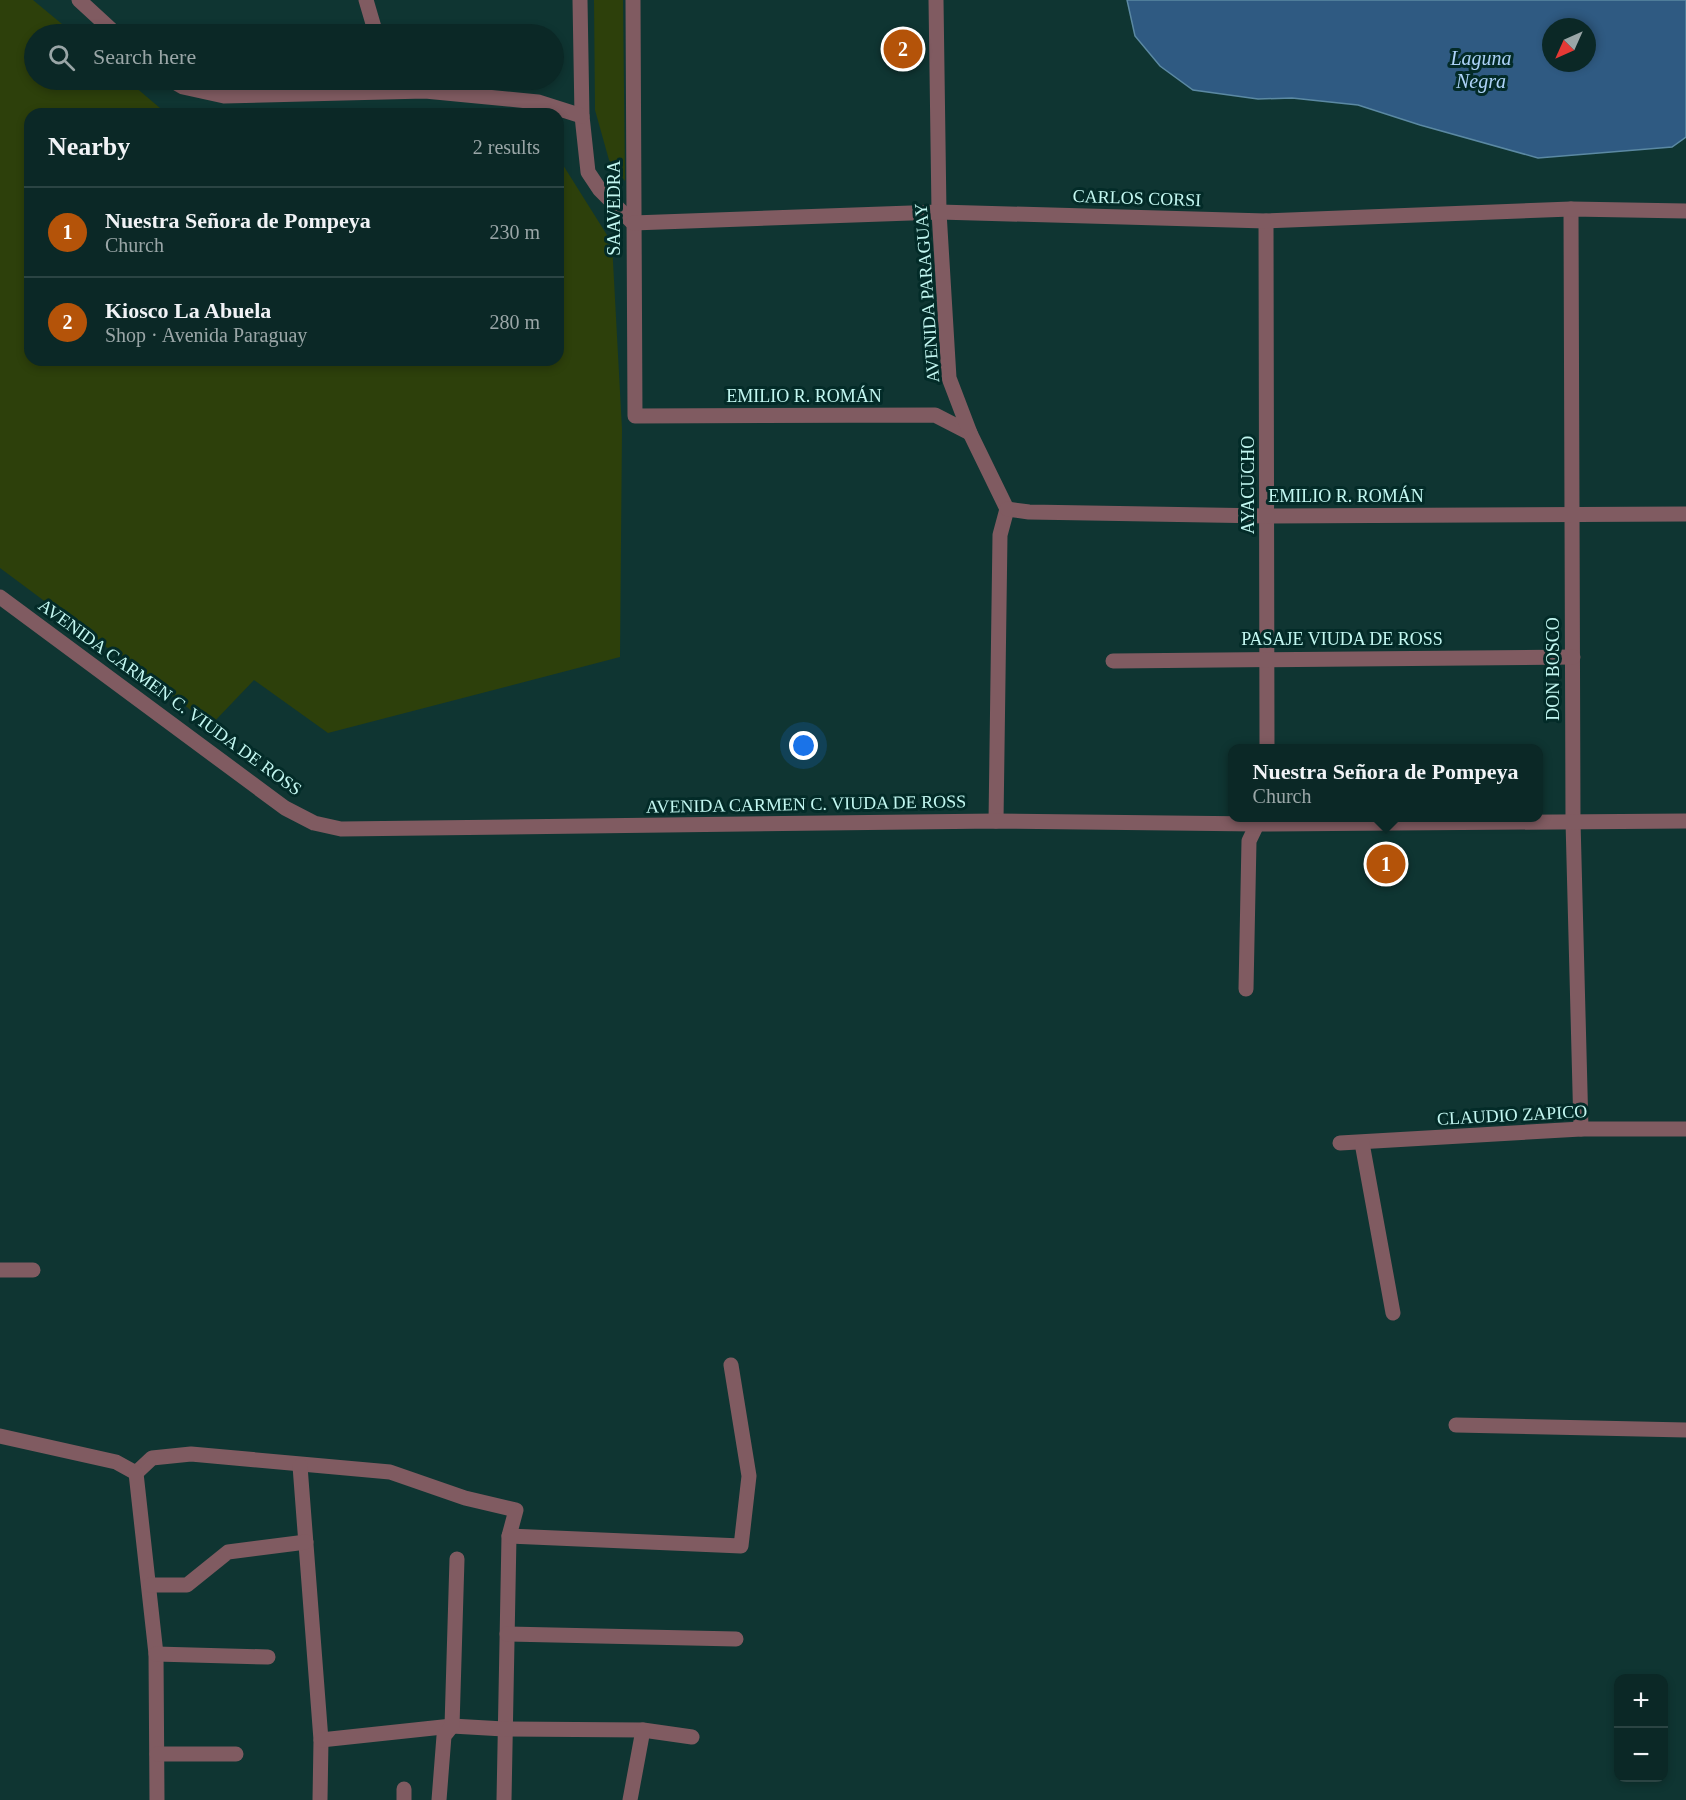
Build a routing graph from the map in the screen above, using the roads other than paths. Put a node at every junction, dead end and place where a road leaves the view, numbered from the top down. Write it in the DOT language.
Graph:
graph roads {
  1 [pos="79,0"];
  2 [pos="366,0"];
  3 [pos="580,0"];
  4 [pos="633,0"];
  5 [pos="936,0"];
  6 [pos="105,24"];
  7 [pos="373,24"];
  8 [pos="197,90"];
  9 [pos="330,90"];
  10 [pos="454,90"];
  11 [pos="557,108"];
  12 [pos="564,110"];
  13 [pos="582,116"];
  14 [pos="1571,209"];
  15 [pos="1686,211"];
  16 [pos="939,212"];
  17 [pos="1266,221"];
  18 [pos="633,223"];
  19 [pos="635,416"];
  20 [pos="970,433"];
  21 [pos="1007,508"];
  22 [pos="1572,514"];
  23 [pos="1686,514"];
  24 [pos="1268,516"];
  25 [pos="0,597"];
  26 [pos="1573,657"];
  27 [pos="1266,658"];
  28 [pos="1113,662"];
  29 [pos="1268,744"];
  30 [pos="996,821"];
  31 [pos="1228,821"];
  32 [pos="1543,821"];
  33 [pos="1573,821"];
  34 [pos="1686,821"];
  35 [pos="1258,822"];
  36 [pos="1246,989"];
  37 [pos="1581,1129"];
  38 [pos="1686,1130"];
  39 [pos="1340,1143"];
  40 [pos="1362,1143"];
  41 [pos="0,1270"];
  42 [pos="33,1270"];
  43 [pos="1393,1313"];
  44 [pos="731,1365"];
  45 [pos="1456,1425"];
  46 [pos="1686,1430"];
  47 [pos="0,1436"];
  48 [pos="300,1466"];
  49 [pos="136,1473"];
  50 [pos="509,1536"];
  51 [pos="306,1542"];
  52 [pos="457,1559"];
  53 [pos="150,1585"];
  54 [pos="507,1634"];
  55 [pos="736,1639"];
  56 [pos="156,1654"];
  57 [pos="268,1657"];
  58 [pos="452,1726"];
  59 [pos="504,1729"];
  60 [pos="643,1730"];
  61 [pos="692,1737"];
  62 [pos="321,1740"];
  63 [pos="157,1754"];
  64 [pos="236,1754"];
  65 [pos="157,1800"];
  66 [pos="320,1800"];
  67 [pos="439,1800"];
  68 [pos="504,1800"];
  69 [pos="630,1800"];
  1 -- 6 [label="street"];
  2 -- 7 [label="street"];
  3 -- 13 [label="street, SAAVEDRA"];
  4 -- 18 [label="street, SAAVEDRA"];
  5 -- 16 [label="street, AVENIDA PARAGUAY"];
  8 -- 9 [label="street"];
  10 -- 11 [label="street"];
  12 -- 13 [label="street"];
  13 -- 18 [label="street, SAAVEDRA"];
  14 -- 15 [label="street, CARLOS CORSI"];
  14 -- 17 [label="street, CARLOS CORSI"];
  14 -- 22 [label="street, DON BOSCO"];
  16 -- 17 [label="street, CARLOS CORSI"];
  16 -- 18 [label="street, CARLOS CORSI"];
  16 -- 20 [label="street, AVENIDA PARAGUAY"];
  17 -- 24 [label="street, AYACUCHO"];
  18 -- 19 [label="street, SAAVEDRA"];
  19 -- 20 [label="street, EMILIO R. ROMÁN"];
  20 -- 21 [label="street, AVENIDA PARAGUAY"];
  21 -- 24 [label="street, EMILIO R. ROMÁN"];
  21 -- 30 [label="street"];
  22 -- 23 [label="street, EMILIO R. ROMÁN"];
  22 -- 24 [label="street, EMILIO R. ROMÁN"];
  22 -- 26 [label="street, DON BOSCO"];
  24 -- 27 [label="street, AYACUCHO"];
  25 -- 30 [label="street, AVENIDA CARMEN C. VIUDA DE ROSS"];
  26 -- 27 [label="street, PASAJE VIUDA DE ROSS"];
  26 -- 33 [label="street, DON BOSCO"];
  27 -- 28 [label="street, PASAJE VIUDA DE ROSS"];
  27 -- 29 [label="street, AYACUCHO"];
  30 -- 31 [label="street, AVENIDA CARMEN C. VIUDA DE ROSS"];
  32 -- 33 [label="street, AVENIDA CARMEN C. VIUDA DE ROSS"];
  33 -- 34 [label="street, AVENIDA CARMEN C. VIUDA DE ROSS"];
  33 -- 37 [label="street, DON BOSCO"];
  35 -- 36 [label="street"];
  37 -- 38 [label="street, CLAUDIO ZAPICO"];
  37 -- 40 [label="street, CLAUDIO ZAPICO"];
  39 -- 40 [label="street, CLAUDIO ZAPICO"];
  40 -- 43 [label="street"];
  41 -- 42 [label="street"];
  44 -- 50 [label="street"];
  45 -- 46 [label="street"];
  47 -- 49 [label="street"];
  48 -- 49 [label="street"];
  48 -- 50 [label="street"];
  48 -- 51 [label="street"];
  49 -- 53 [label="street"];
  50 -- 54 [label="street"];
  51 -- 53 [label="street"];
  51 -- 62 [label="street"];
  52 -- 58 [label="street"];
  53 -- 56 [label="street"];
  54 -- 55 [label="street"];
  54 -- 59 [label="street"];
  56 -- 57 [label="street"];
  56 -- 63 [label="street"];
  58 -- 59 [label="street"];
  58 -- 62 [label="street"];
  58 -- 67 [label="street"];
  59 -- 60 [label="street"];
  59 -- 68 [label="street"];
  60 -- 61 [label="street"];
  60 -- 69 [label="street"];
  62 -- 66 [label="street"];
  63 -- 64 [label="street"];
  63 -- 65 [label="street"];
}
